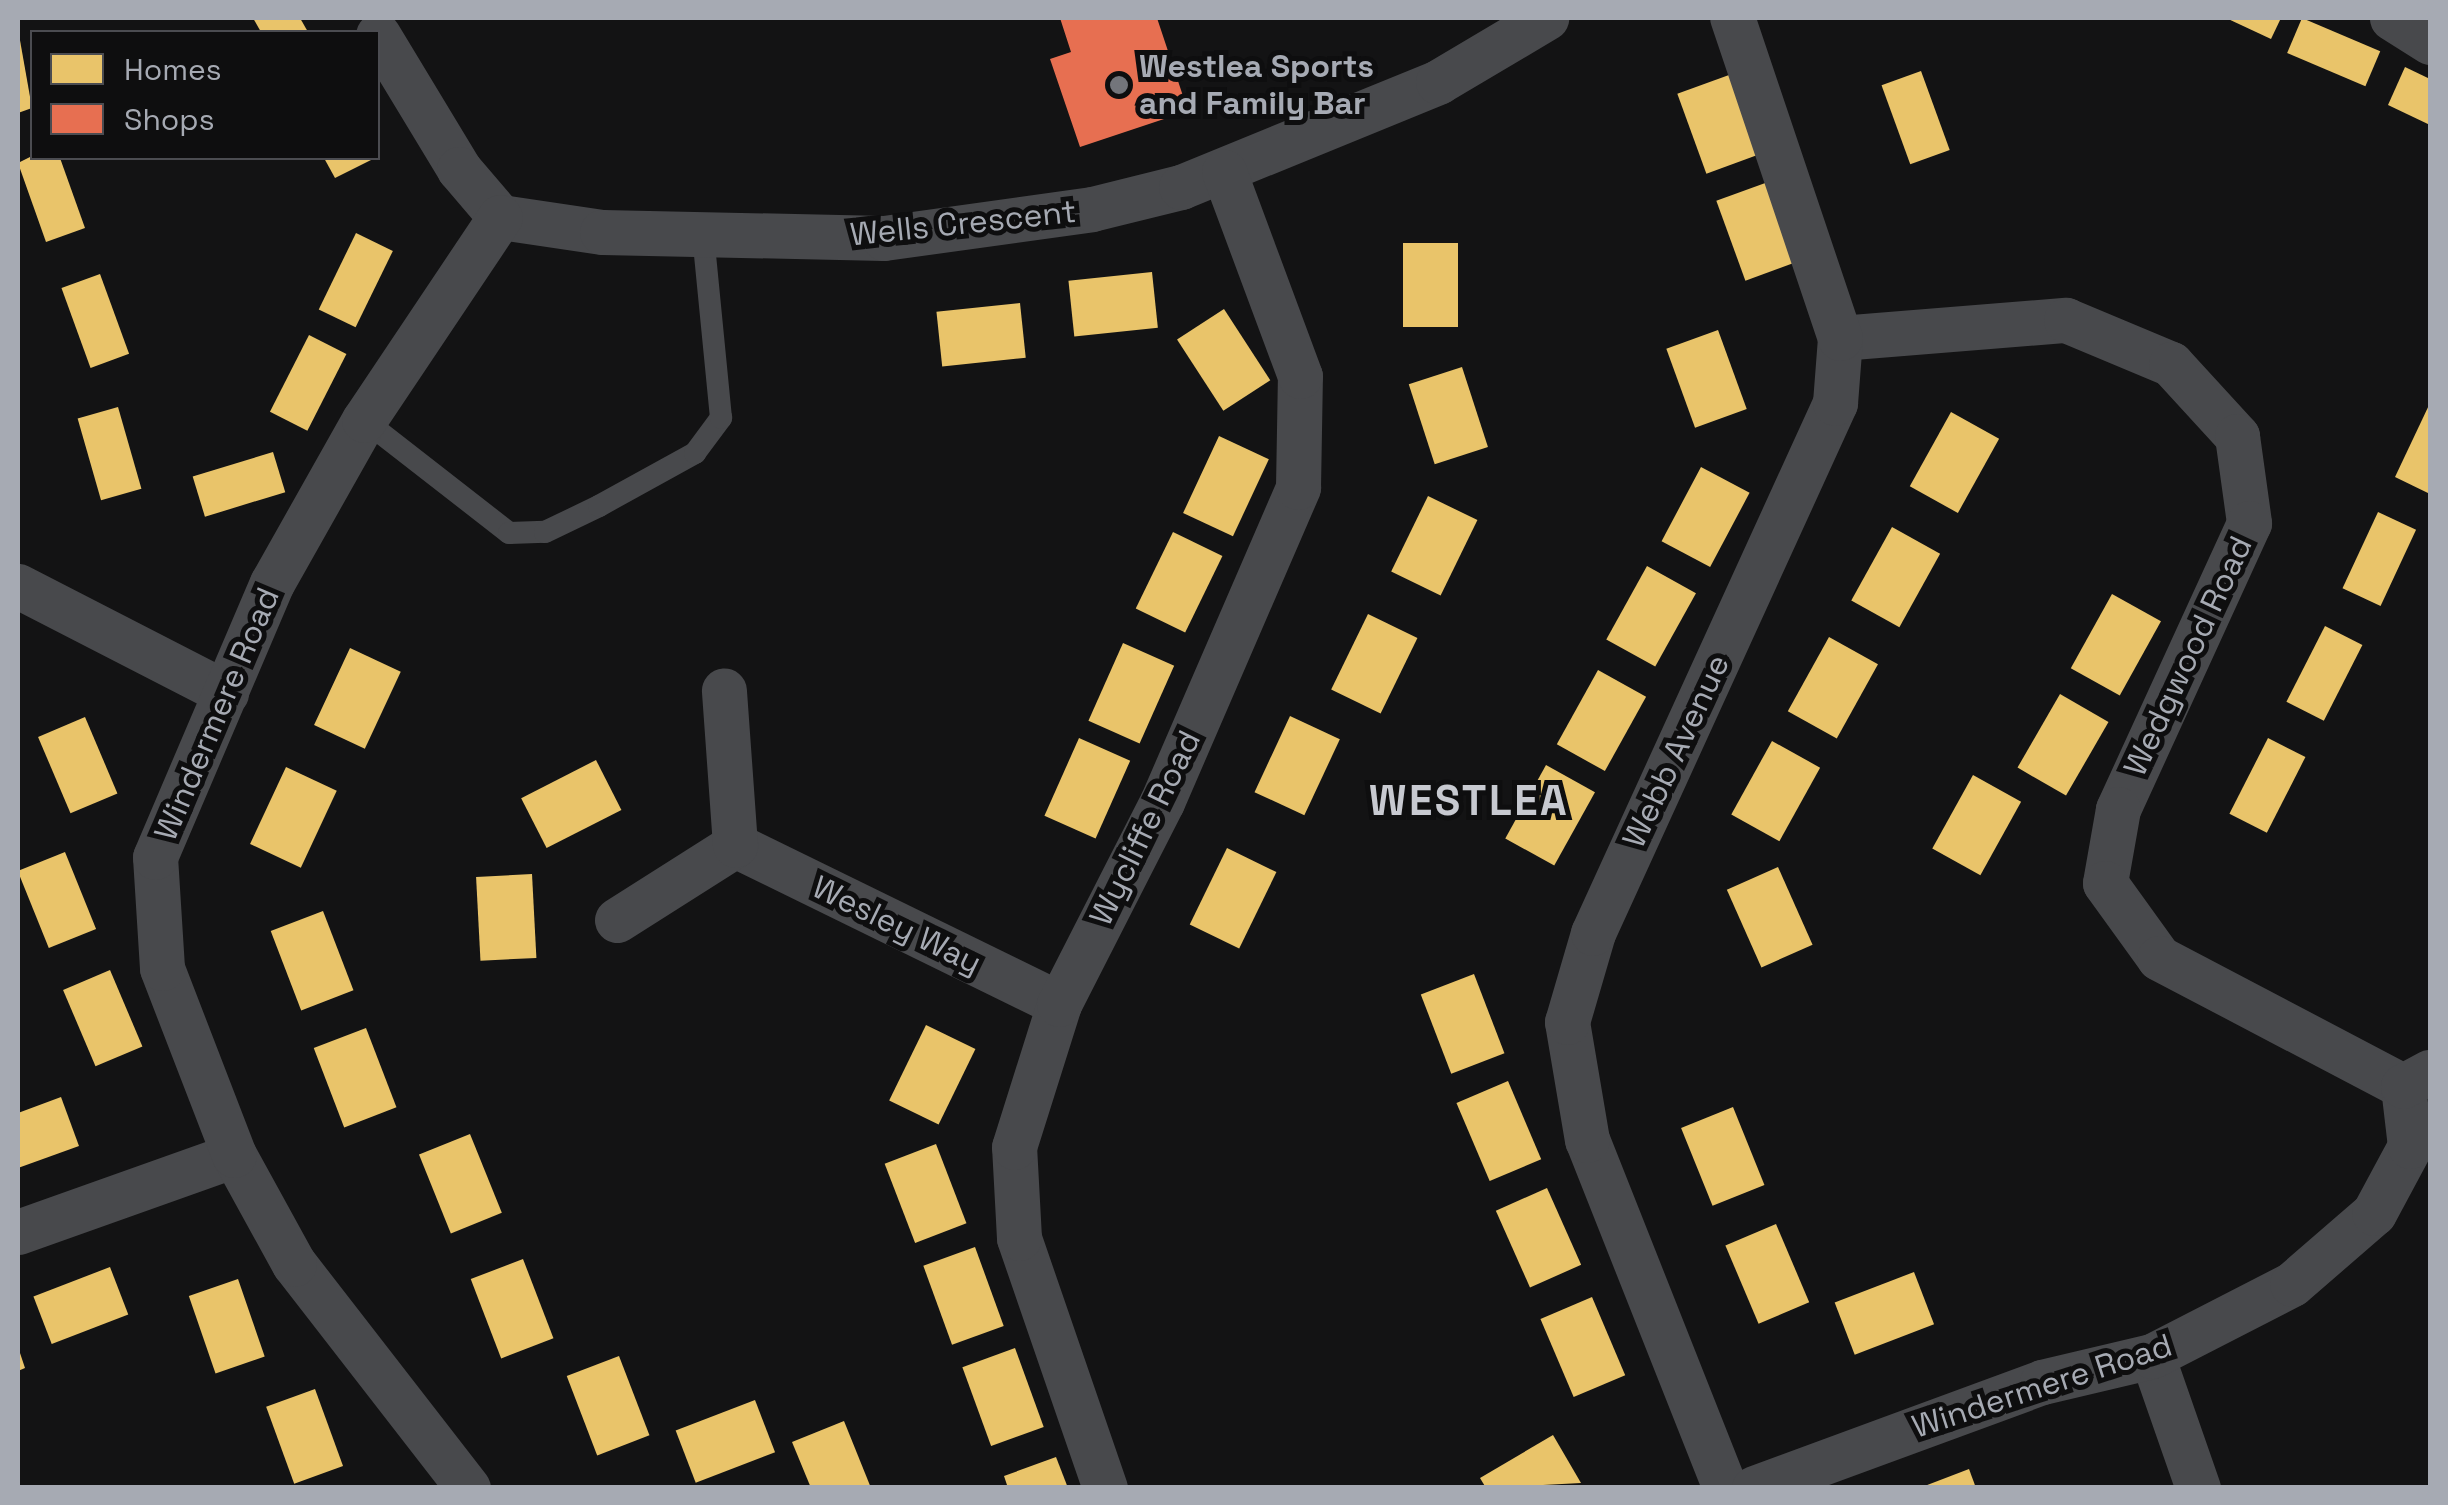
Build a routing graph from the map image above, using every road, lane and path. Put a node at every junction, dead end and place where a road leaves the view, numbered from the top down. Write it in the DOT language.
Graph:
graph roads {
  1 [pos="1546,18"];
  2 [pos="1732,18"];
  3 [pos="2392,18"];
  4 [pos="380,39"];
  5 [pos="2430,42"];
  6 [pos="1224,172"];
  7 [pos="500,217"];
  8 [pos="703,234"];
  9 [pos="1840,338"];
  10 [pos="364,420"];
  11 [pos="18,586"];
  12 [pos="724,690"];
  13 [pos="226,693"];
  14 [pos="735,845"];
  15 [pos="616,920"];
  16 [pos="1059,1004"];
  17 [pos="2417,1079"];
  18 [pos="234,1155"];
  19 [pos="18,1232"];
  20 [pos="2152,1356"];
  21 [pos="468,1488"];
  22 [pos="1105,1488"];
  23 [pos="1725,1488"];
  24 [pos="1754,1488"];
  25 [pos="2198,1488"];
  1 -- 6 [label="street, Wells Crescent"];
  2 -- 9 [label="street, Webb Avenue"];
  3 -- 5 [label="street"];
  4 -- 7 [label="street"];
  6 -- 8 [label="street, Wells Crescent"];
  6 -- 16 [label="street, Wycliffe Road"];
  7 -- 8 [label="street, Wells Crescent"];
  7 -- 10 [label="street, Windermere Road"];
  8 -- 10 [label="lane"];
  9 -- 17 [label="street, Wedgwood Road"];
  9 -- 23 [label="street, Webb Avenue"];
  10 -- 13 [label="street, Windermere Road"];
  11 -- 13 [label="street"];
  12 -- 14 [label="street"];
  13 -- 18 [label="street, Windermere Road"];
  14 -- 15 [label="street"];
  14 -- 16 [label="street, Wesley Way"];
  16 -- 22 [label="street, Wycliffe Road"];
  17 -- 20 [label="street, Windermere Road"];
  18 -- 19 [label="street"];
  18 -- 21 [label="street, Windermere Road"];
  20 -- 24 [label="street, Windermere Road"];
  20 -- 25 [label="street"];
}
